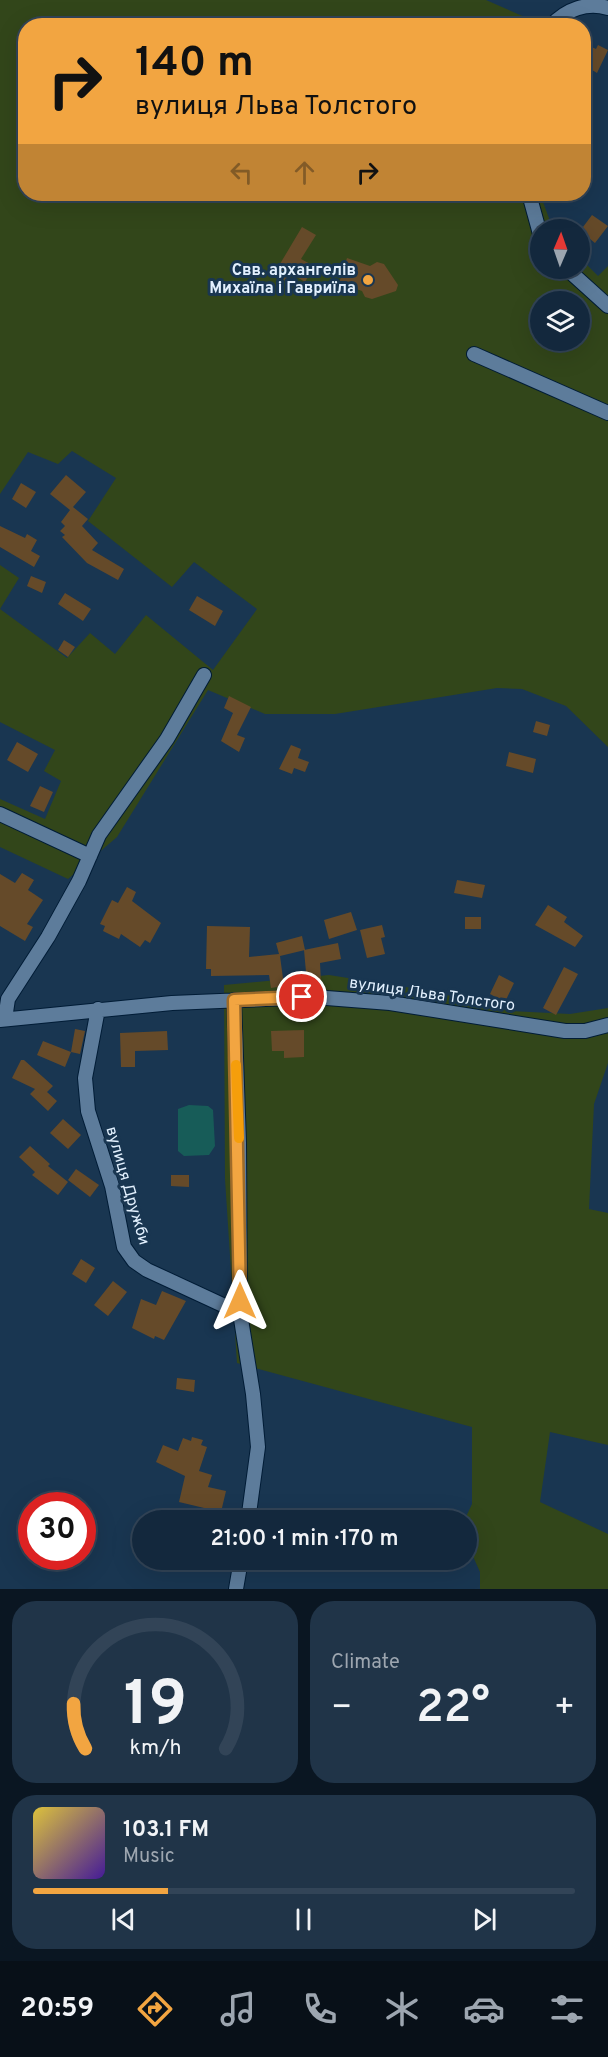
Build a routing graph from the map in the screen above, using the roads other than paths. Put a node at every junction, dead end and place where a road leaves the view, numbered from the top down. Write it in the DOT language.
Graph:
graph roads {
  1 [pos="608,8"];
  2 [pos="558,18"];
  3 [pos="531,201"];
  4 [pos="536,219"];
  5 [pos="578,279"];
  6 [pos="608,306"];
  7 [pos="474,354"];
  8 [pos="608,413"];
  9 [pos="204,675"];
  10 [pos="0,814"];
  11 [pos="90,856"];
  12 [pos="234,1000"];
  13 [pos="98,1009"];
  14 [pos="2,1019"];
  15 [pos="608,1025"];
  16 [pos="240,1313"];
  17 [pos="249,1510"];
  18 [pos="239,1570"];
  19 [pos="236,1589"];
  1 -- 2 [label="street"];
  3 -- 4 [label="street"];
  5 -- 6 [label="street"];
  7 -- 8 [label="street"];
  9 -- 11 [label="street"];
  10 -- 11 [label="street"];
  11 -- 14 [label="street"];
  12 -- 13 [label="street, вулиця Льва Толстого"];
  12 -- 15 [label="street, вулиця Льва Толстого"];
  12 -- 16 [label="street"];
  13 -- 14 [label="street, вулиця Льва Толстого"];
  13 -- 16 [label="street, вулиця Дружби"];
  16 -- 17 [label="street"];
  18 -- 19 [label="street"];
}
